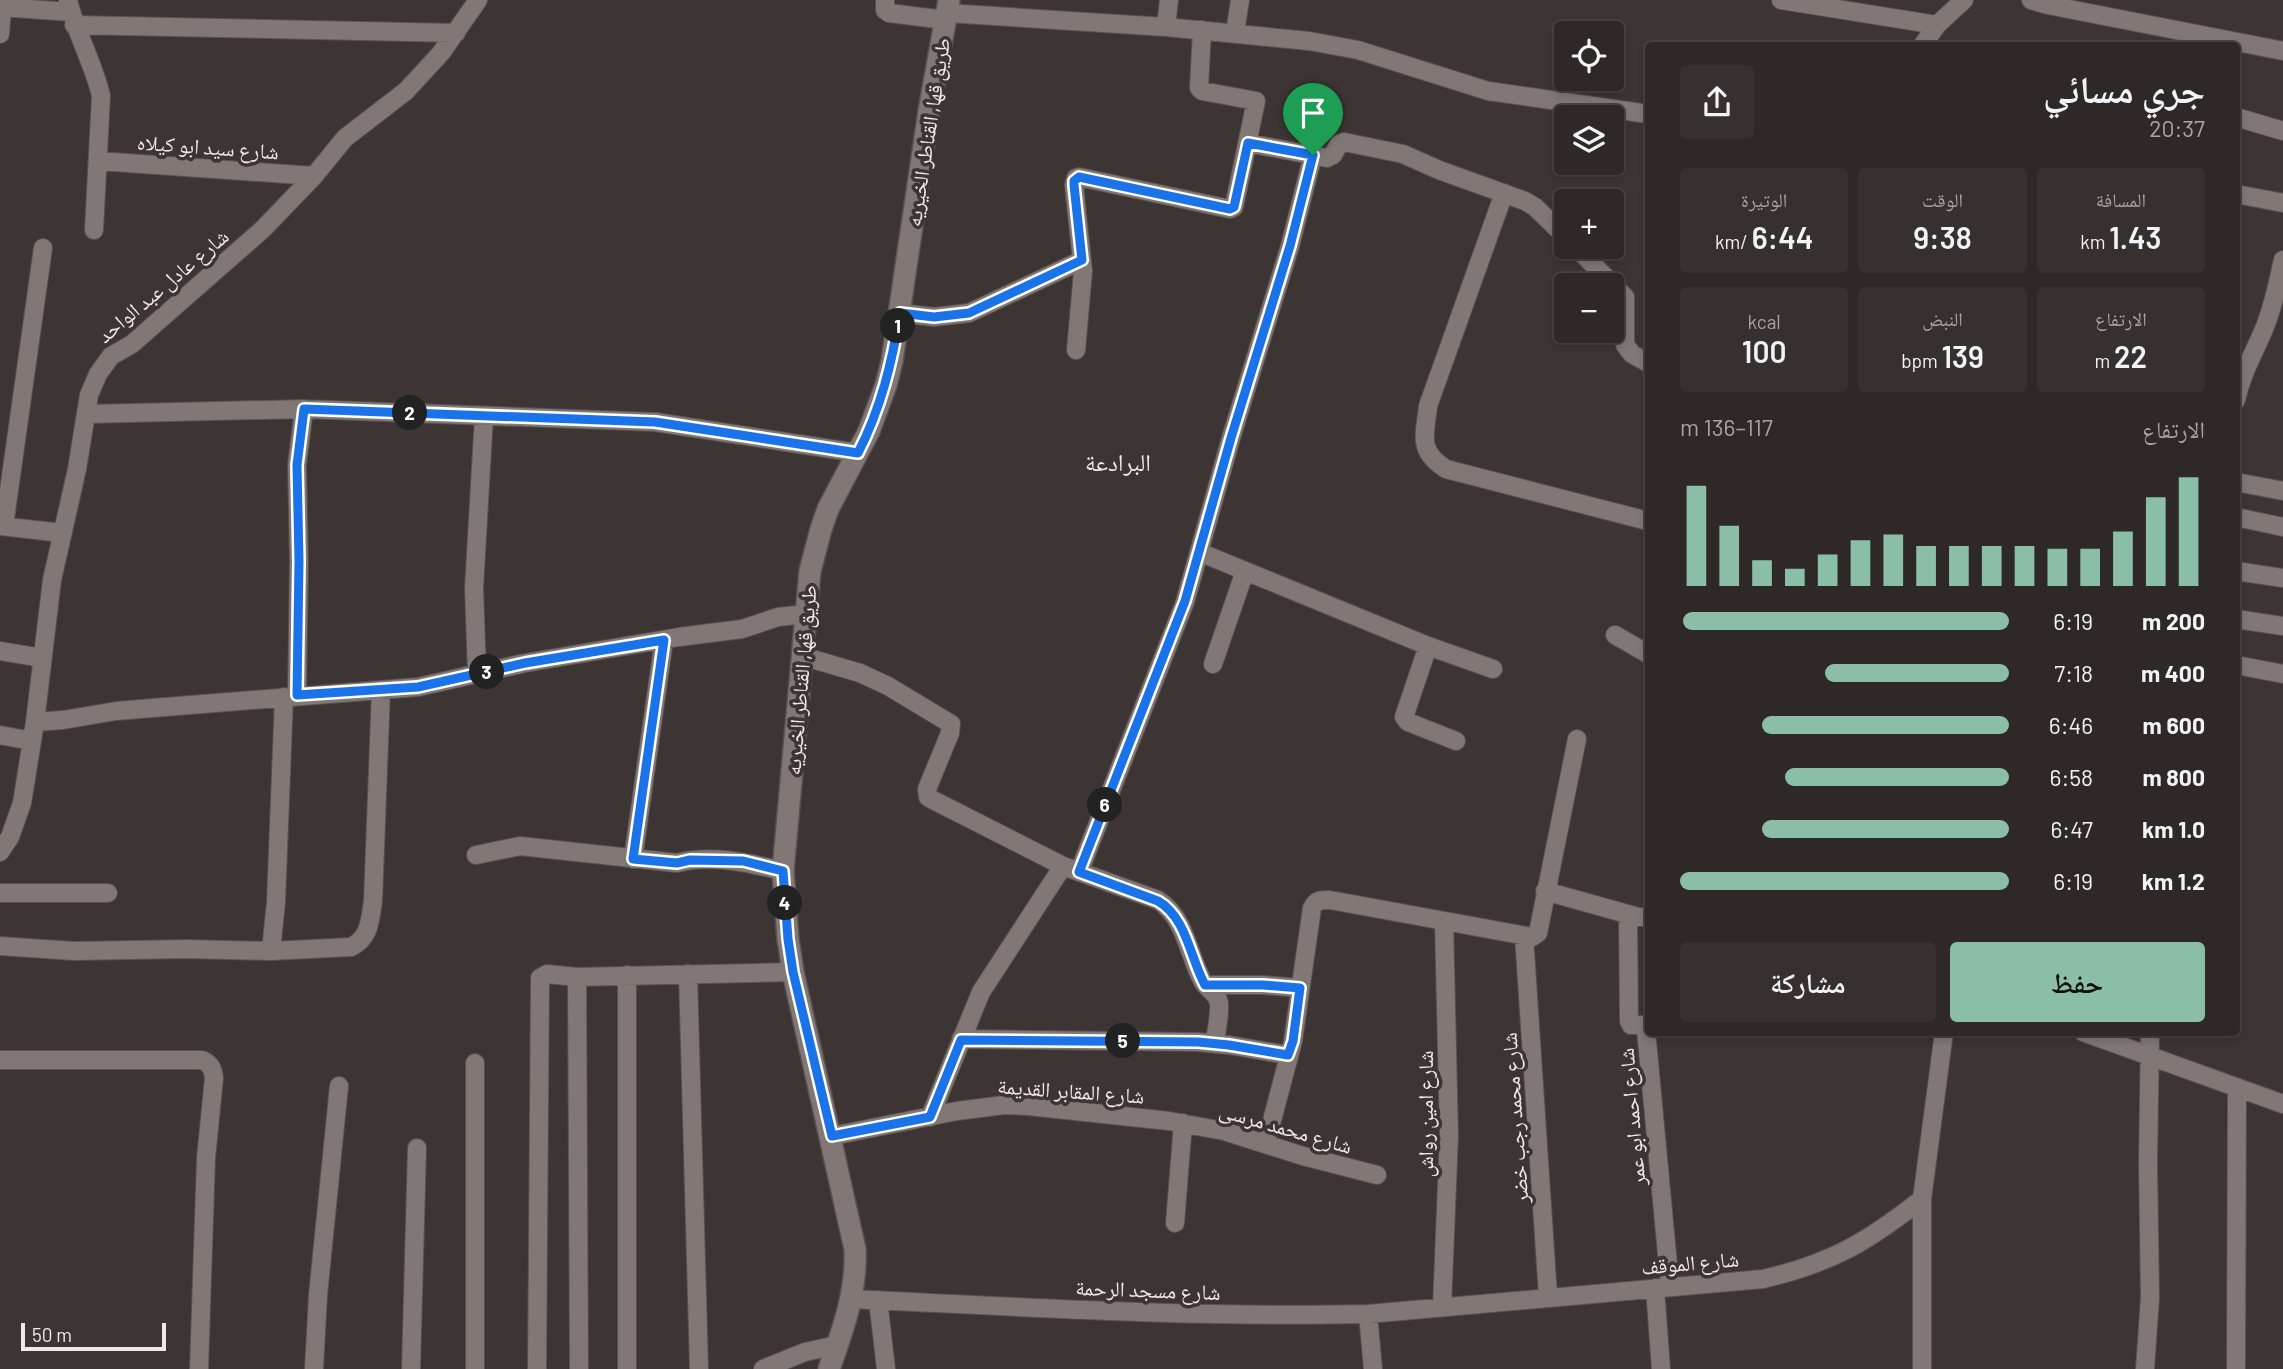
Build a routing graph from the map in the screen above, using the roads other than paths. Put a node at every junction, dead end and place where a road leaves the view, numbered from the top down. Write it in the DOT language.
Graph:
graph roads {
  1 [pos="478,0"];
  2 [pos="885,0"];
  3 [pos="1168,0"];
  4 [pos="1240,0"];
  5 [pos="1781,0"];
  6 [pos="1964,0"];
  7 [pos="2031,0"];
  8 [pos="1,8"];
  9 [pos="947,11"];
  10 [pos="71,12"];
  11 [pos="1937,25"];
  12 [pos="1166,27"];
  13 [pos="1202,30"];
  14 [pos="456,33"];
  15 [pos="1235,33"];
  16 [pos="0,34"];
  17 [pos="1927,42"];
  18 [pos="2237,42"];
  19 [pos="2240,43"];
  20 [pos="2283,51"];
  21 [pos="1645,114"];
  22 [pos="2240,118"];
  23 [pos="2283,131"];
  24 [pos="1248,143"];
  25 [pos="1313,155"];
  26 [pos="99,161"];
  27 [pos="314,176"];
  28 [pos="1504,193"];
  29 [pos="2240,195"];
  30 [pos="2283,203"];
  31 [pos="1554,225"];
  32 [pos="94,230"];
  33 [pos="43,248"];
  34 [pos="1588,259"];
  35 [pos="1082,260"];
  36 [pos="2283,260"];
  37 [pos="2280,293"];
  38 [pos="900,313"];
  39 [pos="1076,350"];
  40 [pos="1645,361"];
  41 [pos="2240,383"];
  42 [pos="304,409"];
  43 [pos="88,414"];
  44 [pos="484,416"];
  45 [pos="858,453"];
  46 [pos="2240,483"];
  47 [pos="2283,491"];
  48 [pos="2240,518"];
  49 [pos="1645,520"];
  50 [pos="2,526"];
  51 [pos="2283,527"];
  52 [pos="61,533"];
  53 [pos="1199,552"];
  54 [pos="1245,571"];
  55 [pos="2240,572"];
  56 [pos="2283,579"];
  57 [pos="806,614"];
  58 [pos="2240,620"];
  59 [pos="2283,626"];
  60 [pos="1615,635"];
  61 [pos="664,640"];
  62 [pos="1429,646"];
  63 [pos="0,651"];
  64 [pos="1645,652"];
  65 [pos="802,656"];
  66 [pos="42,658"];
  67 [pos="1213,664"];
  68 [pos="2240,667"];
  69 [pos="1493,669"];
  70 [pos="477,674"];
  71 [pos="2283,674"];
  72 [pos="381,690"];
  73 [pos="290,696"];
  74 [pos="35,722"];
  75 [pos="0,735"];
  76 [pos="1577,740"];
  77 [pos="32,741"];
  78 [pos="1456,741"];
  79 [pos="8,818"];
  80 [pos="0,852"];
  81 [pos="477,855"];
  82 [pos="633,859"];
  83 [pos="1071,869"];
  84 [pos="783,871"];
  85 [pos="1545,891"];
  86 [pos="0,893"];
  87 [pos="108,893"];
  88 [pos="1628,914"];
  89 [pos="1645,917"];
  90 [pos="1444,921"];
  91 [pos="1524,936"];
  92 [pos="0,946"];
  93 [pos="271,951"];
  94 [pos="793,972"];
  95 [pos="688,974"];
  96 [pos="627,975"];
  97 [pos="577,977"];
  98 [pos="1205,985"];
  99 [pos="1300,988"];
  100 [pos="1645,1028"];
  101 [pos="1646,1036"];
  102 [pos="1943,1036"];
  103 [pos="2095,1036"];
  104 [pos="2150,1036"];
  105 [pos="961,1040"];
  106 [pos="1215,1043"];
  107 [pos="1288,1055"];
  108 [pos="2150,1055"];
  109 [pos="0,1060"];
  110 [pos="475,1063"];
  111 [pos="339,1086"];
  112 [pos="2237,1087"];
  113 [pos="2283,1104"];
  114 [pos="930,1117"];
  115 [pos="1183,1124"];
  116 [pos="832,1136"];
  117 [pos="1266,1143"];
  118 [pos="417,1148"];
  119 [pos="1377,1175"];
  120 [pos="1922,1199"];
  121 [pos="1175,1223"];
  122 [pos="1663,1287"];
  123 [pos="1548,1296"];
  124 [pos="851,1299"];
  125 [pos="878,1300"];
  126 [pos="1442,1307"];
  127 [pos="1368,1314"];
  128 [pos="837,1345"];
  129 [pos="199,1369"];
  130 [pos="314,1369"];
  131 [pos="411,1369"];
  132 [pos="475,1369"];
  133 [pos="537,1369"];
  134 [pos="579,1369"];
  135 [pos="627,1369"];
  136 [pos="699,1369"];
  137 [pos="763,1369"];
  138 [pos="829,1369"];
  139 [pos="886,1369"];
  140 [pos="1373,1369"];
  141 [pos="1661,1369"];
  142 [pos="1922,1369"];
  143 [pos="2145,1369"];
  144 [pos="2236,1369"];
  1 -- 14 [label="street, شارع عادل عبد الواحد"];
  2 -- 9 [label="street"];
  3 -- 12 [label="street"];
  4 -- 15 [label="street"];
  5 -- 11 [label="street"];
  6 -- 11 [label="street"];
  7 -- 18 [label="street"];
  8 -- 10 [label="street"];
  8 -- 16 [label="street"];
  9 -- 12 [label="street"];
  9 -- 38 [label="street, طريق قها, القناطر الخيريه"];
  10 -- 14 [label="street"];
  10 -- 26 [label="street"];
  11 -- 17 [label="street"];
  12 -- 13 [label="street"];
  13 -- 15 [label="street"];
  13 -- 24 [label="street"];
  14 -- 27 [label="street, شارع عادل عبد الواحد"];
  15 -- 21 [label="street"];
  19 -- 20 [label="street"];
  22 -- 23 [label="street"];
  24 -- 25 [label="street"];
  24 -- 35 [label="street"];
  25 -- 28 [label="street"];
  25 -- 53 [label="street"];
  26 -- 27 [label="street, شارع سيد ابو كيلاه"];
  26 -- 32 [label="street"];
  27 -- 43 [label="street, شارع عادل عبد الواحد"];
  28 -- 31 [label="street"];
  28 -- 49 [label="street"];
  29 -- 30 [label="street"];
  33 -- 50 [label="street"];
  34 -- 40 [label="street"];
  35 -- 38 [label="street"];
  35 -- 39 [label="street"];
  36 -- 37 [label="street"];
  37 -- 41 [label="street"];
  38 -- 45 [label="street, طريق قها, القناطر الخيريه"];
  42 -- 43 [label="street"];
  42 -- 44 [label="street"];
  42 -- 73 [label="street"];
  43 -- 52 [label="street, شارع عادل عبد الواحد"];
  44 -- 45 [label="street"];
  44 -- 70 [label="street"];
  45 -- 57 [label="street, طريق قها, القناطر الخيريه"];
  46 -- 47 [label="street"];
  48 -- 51 [label="street"];
  50 -- 52 [label="street"];
  52 -- 66 [label="street, شارع عادل عبد الواحد"];
  53 -- 54 [label="street"];
  53 -- 83 [label="street"];
  54 -- 62 [label="street"];
  54 -- 67 [label="street"];
  55 -- 56 [label="street"];
  57 -- 61 [label="street"];
  57 -- 65 [label="street, طريق قها, القناطر الخيريه"];
  58 -- 59 [label="street"];
  60 -- 64 [label="street"];
  61 -- 70 [label="street"];
  61 -- 82 [label="street"];
  62 -- 69 [label="street"];
  62 -- 78 [label="street"];
  63 -- 66 [label="street"];
  65 -- 83 [label="street"];
  65 -- 84 [label="street, طريق قها, القناطر الخيريه"];
  66 -- 74 [label="street, شارع عادل عبد الواحد"];
  68 -- 71 [label="street"];
  70 -- 72 [label="street"];
  72 -- 73 [label="street"];
  72 -- 93 [label="street"];
  73 -- 74 [label="street"];
  73 -- 93 [label="street"];
  74 -- 77 [label="street, شارع عادل عبد الواحد"];
  75 -- 77 [label="street"];
  76 -- 85 [label="street"];
  77 -- 79 [label="street, شارع عادل عبد الواحد"];
  79 -- 80 [label="street, شارع عادل عبد الواحد"];
  81 -- 82 [label="street"];
  82 -- 84 [label="street"];
  83 -- 98 [label="street"];
  83 -- 105 [label="street"];
  84 -- 94 [label="street, طريق قها, القناطر الخيريه"];
  85 -- 88 [label="street"];
  85 -- 91 [label="street"];
  86 -- 87 [label="street"];
  88 -- 89 [label="street"];
  88 -- 100 [label="street, شارع احمد ابو عمر"];
  90 -- 91 [label="street"];
  90 -- 99 [label="street"];
  90 -- 126 [label="street, شارع امين رواش"];
  91 -- 123 [label="street, شارع محمد رجب خضر"];
  92 -- 93 [label="street"];
  94 -- 95 [label="street"];
  94 -- 116 [label="street, طريق قها, القناطر الخيريه"];
  95 -- 96 [label="street"];
  95 -- 136 [label="street"];
  96 -- 97 [label="street"];
  96 -- 135 [label="street"];
  97 -- 133 [label="street"];
  97 -- 134 [label="street"];
  98 -- 99 [label="street"];
  98 -- 106 [label="street"];
  99 -- 107 [label="street"];
  101 -- 122 [label="street, شارع احمد ابو عمر"];
  102 -- 120 [label="street"];
  103 -- 108 [label="street"];
  104 -- 108 [label="street"];
  105 -- 106 [label="street"];
  105 -- 114 [label="street"];
  106 -- 107 [label="street"];
  107 -- 117 [label="street"];
  108 -- 112 [label="street"];
  108 -- 143 [label="street"];
  109 -- 129 [label="street"];
  110 -- 132 [label="street"];
  111 -- 130 [label="street"];
  112 -- 113 [label="street"];
  112 -- 144 [label="street"];
  114 -- 115 [label="street, شارع المقابر القديمة"];
  114 -- 116 [label="street, شارع المقابر القديمة"];
  115 -- 117 [label="street, شارع محمد مرسى"];
  115 -- 121 [label="street"];
  116 -- 124 [label="street, طريق قها, القناطر الخيريه"];
  117 -- 119 [label="street, شارع محمد مرسى"];
  118 -- 131 [label="street"];
  120 -- 122 [label="street, شارع الموقف"];
  120 -- 142 [label="street"];
  122 -- 123 [label="street, شارع الموقف"];
  122 -- 141 [label="street"];
  123 -- 126 [label="street, شارع الموقف"];
  124 -- 125 [label="street, شارع مسجد الرحمة"];
  124 -- 128 [label="street, طريق قها, القناطر الخيريه"];
  125 -- 127 [label="street, شارع مسجد الرحمة"];
  125 -- 139 [label="street"];
  126 -- 127 [label="street, شارع مسجد الرحمة"];
  127 -- 140 [label="street"];
  128 -- 137 [label="street"];
  128 -- 138 [label="street, طريق قها, القناطر الخيريه"];
}
